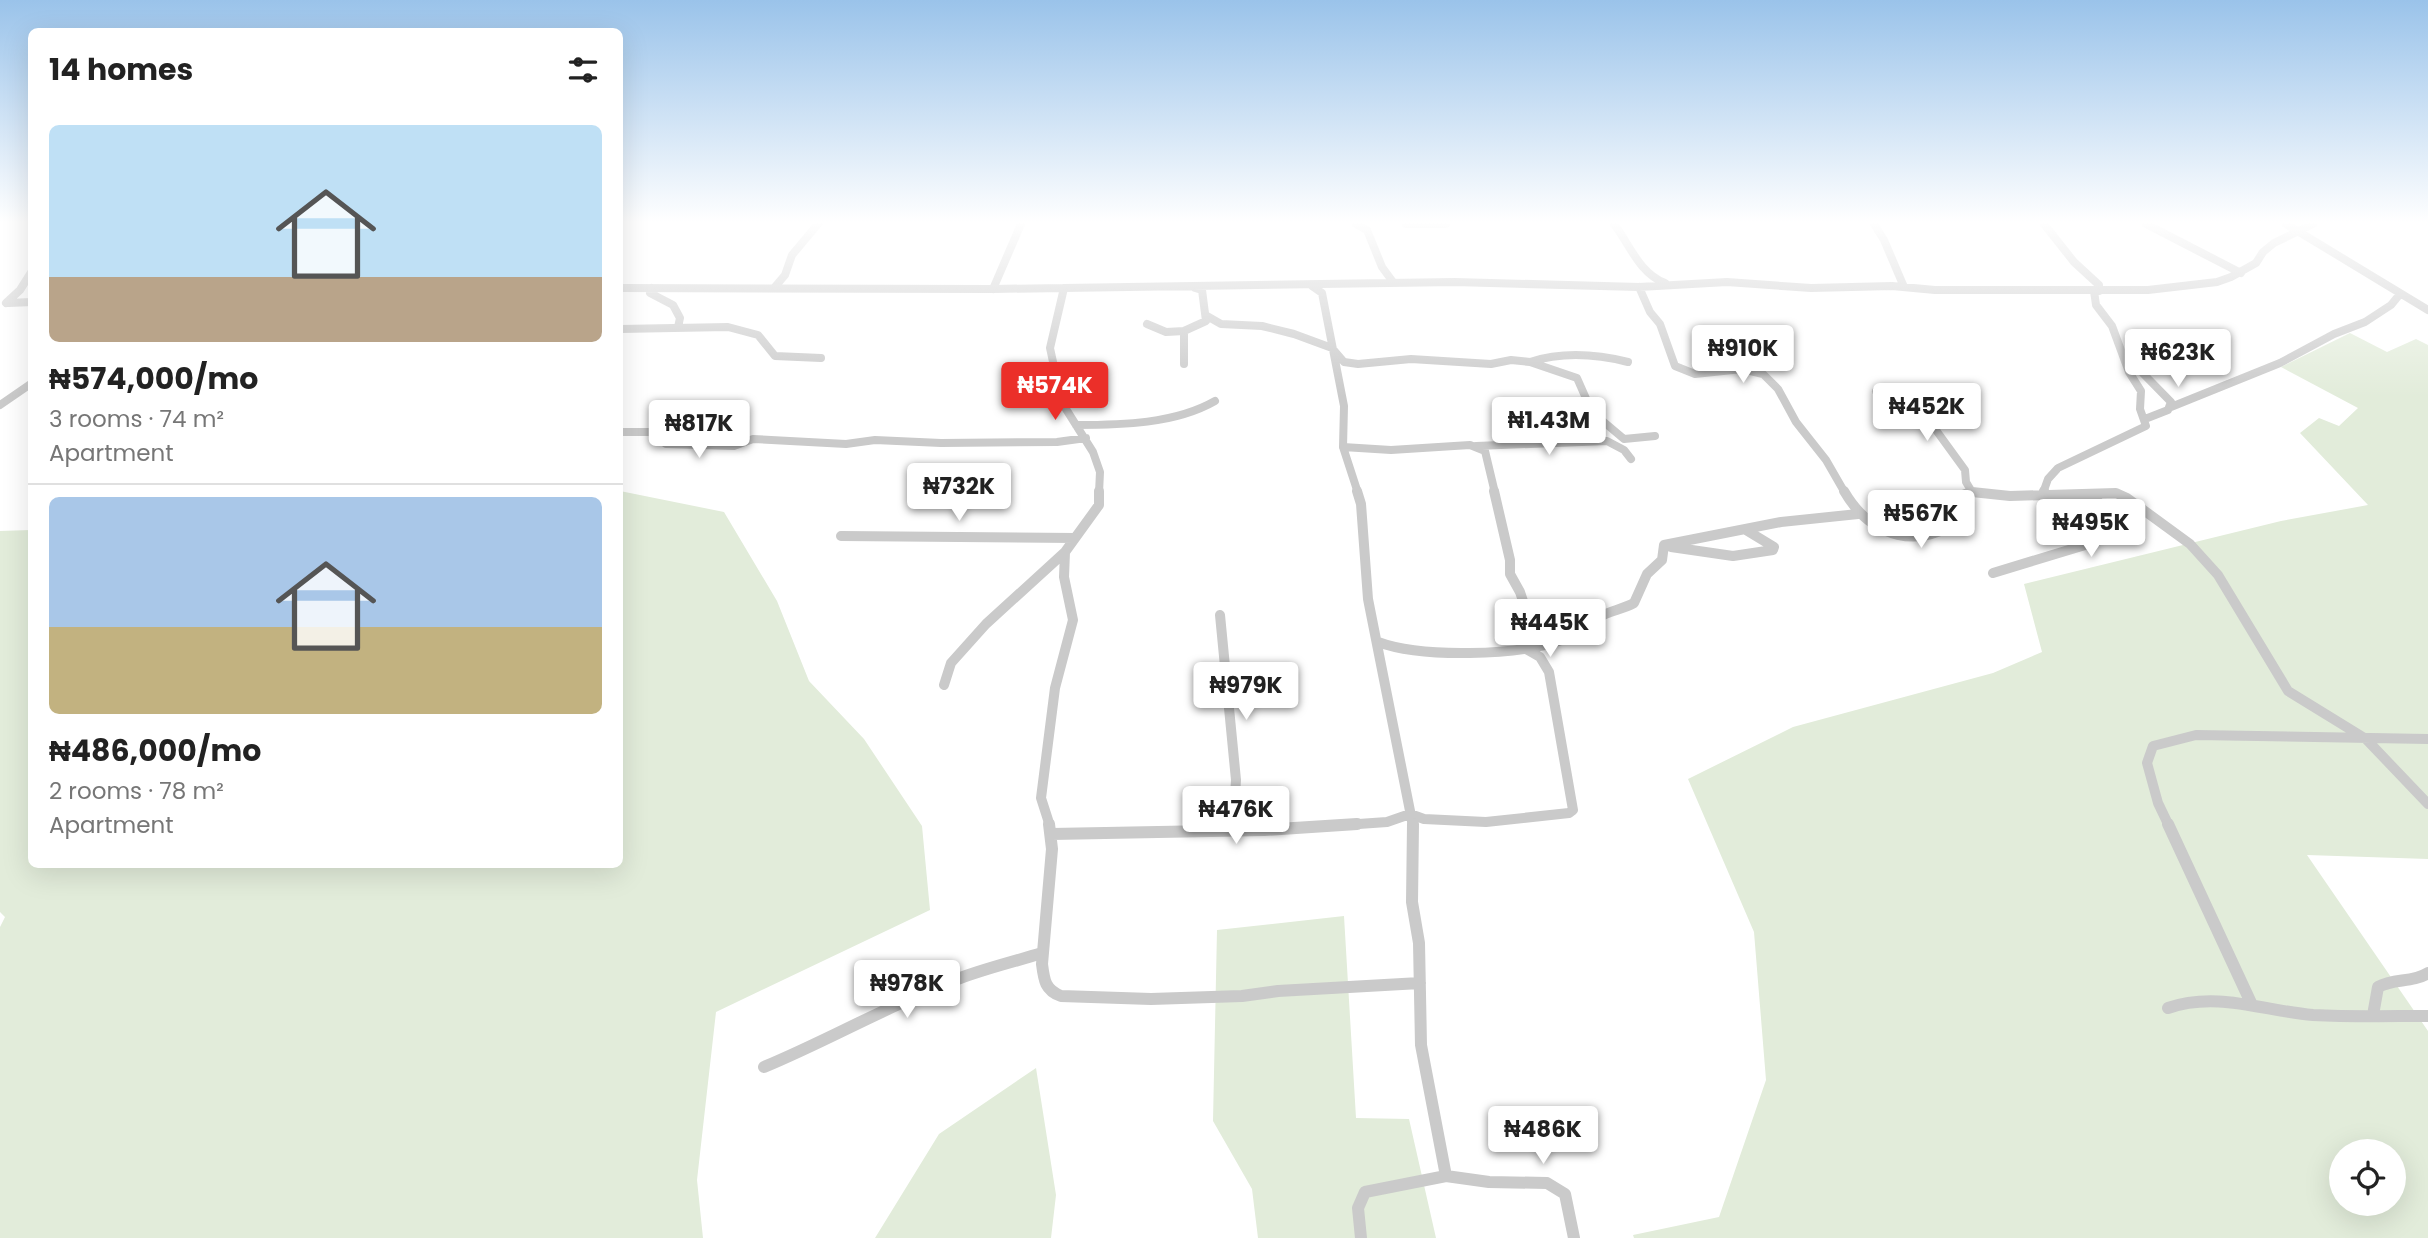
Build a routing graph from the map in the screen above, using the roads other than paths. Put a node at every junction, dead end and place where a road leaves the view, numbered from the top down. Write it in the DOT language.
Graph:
graph roads {
  1 [pos="25,282"];
  2 [pos="779,282"];
  3 [pos="996,282"];
  4 [pos="1393,282"];
  5 [pos="1662,282"];
  6 [pos="1902,282"];
  7 [pos="2095,282"];
  8 [pos="2218,282"];
  9 [pos="2380,282"];
  10 [pos="1310,285"];
  11 [pos="1333,285"];
  12 [pos="1672,285"];
  13 [pos="1639,286"];
  14 [pos="1177,287"];
  15 [pos="1904,287"];
  16 [pos="623,288"];
  17 [pos="652,288"];
  18 [pos="774,288"];
  19 [pos="1065,288"];
  20 [pos="993,289"];
  21 [pos="2097,290"];
  22 [pos="1322,293"];
  23 [pos="2400,294"];
  24 [pos="28,302"];
  25 [pos="3,303"];
  26 [pos="2428,310"];
  27 [pos="1207,316"];
  28 [pos="1147,324"];
  29 [pos="678,327"];
  30 [pos="623,329"];
  31 [pos="1184,331"];
  32 [pos="1332,348"];
  33 [pos="2121,351"];
  34 [pos="821,358"];
  35 [pos="1530,362"];
  36 [pos="1628,362"];
  37 [pos="1184,364"];
  38 [pos="28,386"];
  39 [pos="1875,391"];
  40 [pos="1214,401"];
  41 [pos="0,405"];
  42 [pos="2171,407"];
  43 [pos="2145,419"];
  44 [pos="1076,425"];
  45 [pos="623,432"];
  46 [pos="1655,436"];
  47 [pos="1086,438"];
  48 [pos="1624,439"];
  49 [pos="1606,441"];
  50 [pos="1475,446"];
  51 [pos="1343,447"];
  52 [pos="1631,460"];
  53 [pos="2045,491"];
  54 [pos="1972,492"];
  55 [pos="2095,495"];
  56 [pos="1858,514"];
  57 [pos="1746,530"];
  58 [pos="841,536"];
  59 [pos="1075,538"];
  60 [pos="1664,545"];
  61 [pos="1065,552"];
  62 [pos="1993,573"];
  63 [pos="1220,615"];
  64 [pos="1378,642"];
  65 [pos="1540,649"];
  66 [pos="944,685"];
  67 [pos="2366,739"];
  68 [pos="2428,739"];
  69 [pos="2428,804"];
  70 [pos="1416,820"];
  71 [pos="1233,830"];
  72 [pos="1052,834"];
  73 [pos="1042,953"];
  74 [pos="2428,973"];
  75 [pos="1420,982"];
  76 [pos="2252,1006"];
  77 [pos="2168,1008"];
  78 [pos="2373,1015"];
  79 [pos="2428,1016"];
  80 [pos="764,1067"];
  81 [pos="1446,1176"];
  82 [pos="1361,1238"];
  83 [pos="1574,1238"];
  1 -- 25 [label="street"];
  2 -- 18 [label="street"];
  3 -- 20 [label="street"];
  4 -- 11 [label="street"];
  4 -- 13 [label="street"];
  5 -- 12 [label="street"];
  6 -- 15 [label="street"];
  7 -- 21 [label="street"];
  8 -- 21 [label="street"];
  9 -- 23 [label="street"];
  10 -- 11 [label="street"];
  10 -- 14 [label="street"];
  10 -- 22 [label="street"];
  11 -- 22 [label="street"];
  12 -- 13 [label="street"];
  12 -- 15 [label="street"];
  13 -- 56 [label="street"];
  14 -- 19 [label="street"];
  14 -- 27 [label="street"];
  15 -- 21 [label="street"];
  16 -- 17 [label="street"];
  17 -- 18 [label="street"];
  17 -- 29 [label="street"];
  18 -- 20 [label="street"];
  19 -- 20 [label="street"];
  19 -- 44 [label="street"];
  21 -- 33 [label="street"];
  22 -- 32 [label="street"];
  23 -- 26 [label="street"];
  23 -- 42 [label="street"];
  24 -- 25 [label="street"];
  27 -- 31 [label="street"];
  27 -- 32 [label="street"];
  28 -- 31 [label="street"];
  29 -- 30 [label="street"];
  29 -- 34 [label="street"];
  31 -- 37 [label="street"];
  32 -- 35 [label="street"];
  32 -- 51 [label="street"];
  33 -- 42 [label="street"];
  33 -- 43 [label="street"];
  35 -- 36 [label="street"];
  35 -- 48 [label="street"];
  38 -- 41 [label="street"];
  39 -- 54 [label="street"];
  40 -- 44 [label="street"];
  42 -- 43 [label="street"];
  43 -- 53 [label="street"];
  44 -- 47 [label="street"];
  45 -- 47 [label="street"];
  46 -- 48 [label="street"];
  47 -- 59 [label="street"];
  48 -- 49 [label="street"];
  49 -- 50 [label="street"];
  49 -- 52 [label="street"];
  50 -- 51 [label="street"];
  50 -- 65 [label="street"];
  51 -- 64 [label="street"];
  53 -- 54 [label="street"];
  53 -- 55 [label="street"];
  54 -- 56 [label="street"];
  55 -- 62 [label="street"];
  55 -- 67 [label="street"];
  56 -- 57 [label="street"];
  57 -- 60 [label="street"];
  57 -- 60 [label="street"];
  58 -- 59 [label="street"];
  59 -- 61 [label="street"];
  60 -- 65 [label="street"];
  61 -- 66 [label="street"];
  61 -- 72 [label="street"];
  63 -- 71 [label="street"];
  64 -- 65 [label="street"];
  64 -- 70 [label="street"];
  65 -- 70 [label="street"];
  67 -- 68 [label="street"];
  67 -- 69 [label="street"];
  67 -- 76 [label="street"];
  70 -- 71 [label="street"];
  70 -- 75 [label="street"];
  71 -- 72 [label="street"];
  72 -- 73 [label="street"];
  73 -- 75 [label="street"];
  73 -- 80 [label="street"];
  74 -- 78 [label="street"];
  75 -- 81 [label="street"];
  76 -- 77 [label="street"];
  76 -- 78 [label="street"];
  78 -- 79 [label="street"];
  81 -- 82 [label="street"];
  81 -- 83 [label="street"];
}
